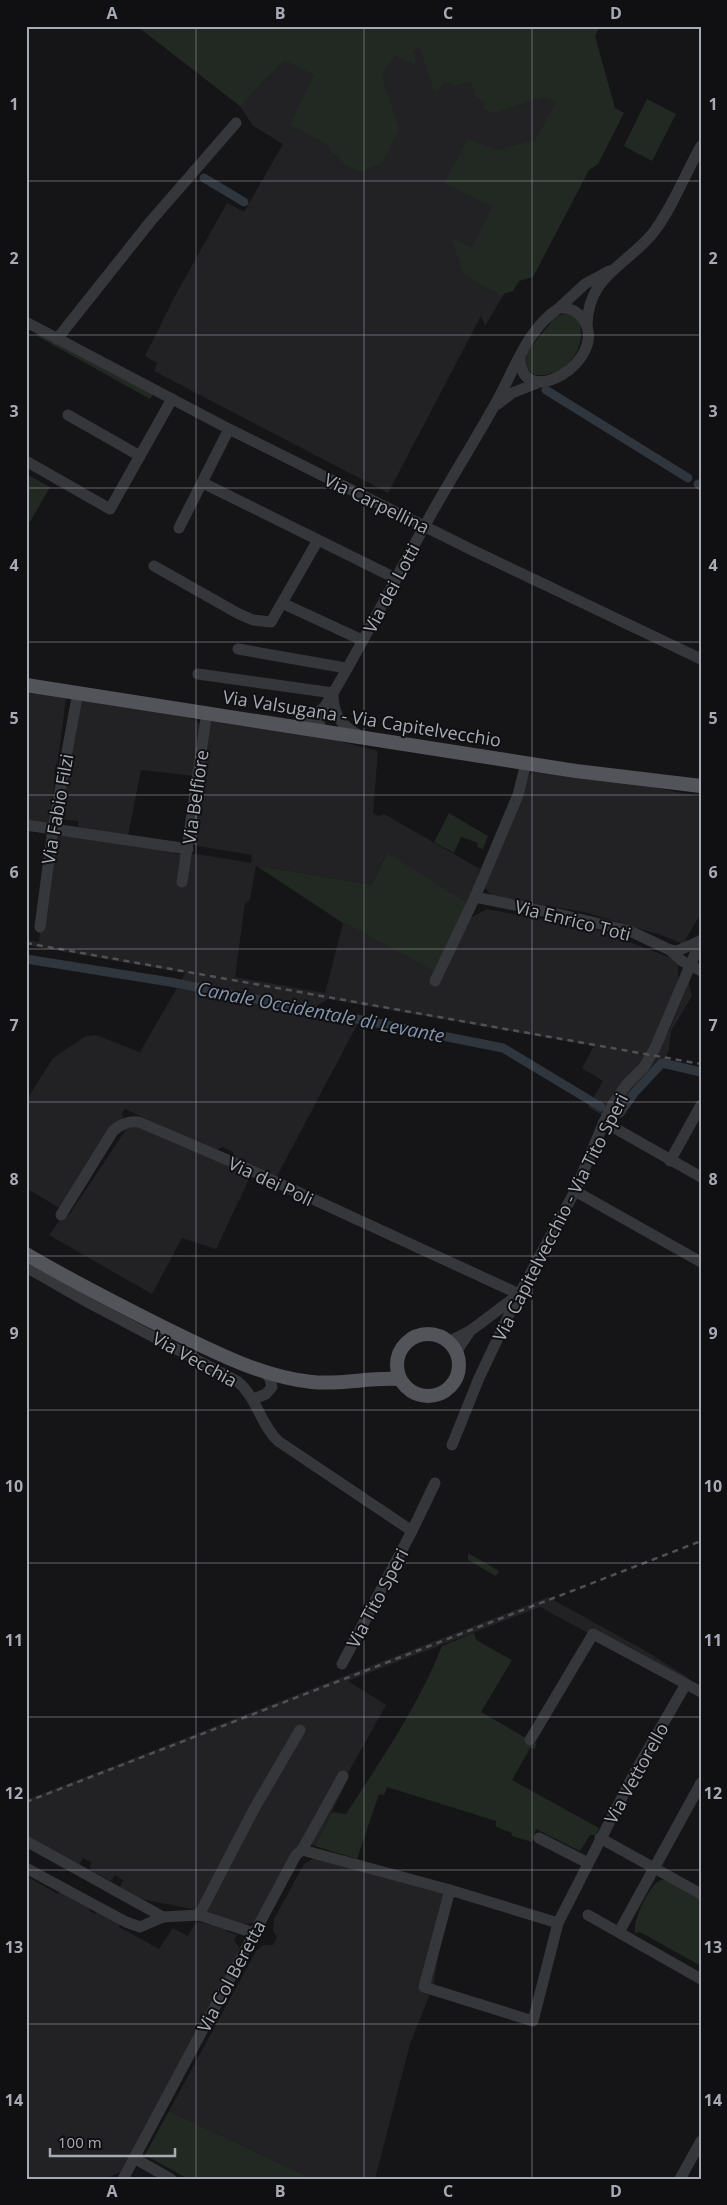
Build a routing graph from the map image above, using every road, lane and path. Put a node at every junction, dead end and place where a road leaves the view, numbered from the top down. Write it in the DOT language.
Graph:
graph roads {
  1 [pos="236,123"];
  2 [pos="699,152"];
  3 [pos="613,269"];
  4 [pos="559,308"];
  5 [pos="27,324"];
  6 [pos="586,328"];
  7 [pos="57,339"];
  8 [pos="520,357"];
  9 [pos="540,382"];
  10 [pos="172,399"];
  11 [pos="494,406"];
  12 [pos="68,415"];
  13 [pos="229,429"];
  14 [pos="140,456"];
  15 [pos="26,461"];
  16 [pos="204,483"];
  17 [pos="424,526"];
  18 [pos="180,528"];
  19 [pos="318,540"];
  20 [pos="154,566"];
  21 [pos="396,578"];
  22 [pos="284,604"];
  23 [pos="362,640"];
  24 [pos="238,649"];
  25 [pos="701,659"];
  26 [pos="346,668"];
  27 [pos="198,674"];
  28 [pos="26,685"];
  29 [pos="78,692"];
  30 [pos="330,701"];
  31 [pos="207,712"];
  32 [pos="293,726"];
  33 [pos="322,730"];
  34 [pos="365,738"];
  35 [pos="526,763"];
  36 [pos="698,788"];
  37 [pos="26,825"];
  38 [pos="53,828"];
  39 [pos="188,849"];
  40 [pos="182,882"];
  41 [pos="474,897"];
  42 [pos="40,927"];
  43 [pos="701,940"];
  44 [pos="670,950"];
  45 [pos="696,968"];
  46 [pos="435,981"];
  47 [pos="701,1105"];
  48 [pos="604,1122"];
  49 [pos="670,1161"];
  50 [pos="701,1177"];
  51 [pos="575,1191"];
  52 [pos="60,1215"];
  53 [pos="26,1254"];
  54 [pos="701,1262"];
  55 [pos="26,1267"];
  56 [pos="519,1294"];
  57 [pos="452,1347"];
  58 [pos="264,1371"];
  59 [pos="398,1372"];
  60 [pos="291,1378"];
  61 [pos="272,1387"];
  62 [pos="253,1399"];
  63 [pos="452,1445"];
  64 [pos="435,1484"];
  65 [pos="412,1531"];
  66 [pos="342,1664"];
  67 [pos="686,1684"];
  68 [pos="701,1692"];
  69 [pos="300,1730"];
  70 [pos="530,1740"];
  71 [pos="343,1776"];
  72 [pos="701,1783"];
  73 [pos="539,1838"];
  74 [pos="600,1838"];
  75 [pos="26,1841"];
  76 [pos="302,1850"];
  77 [pos="588,1863"];
  78 [pos="26,1868"];
  79 [pos="654,1868"];
  80 [pos="450,1890"];
  81 [pos="701,1894"];
  82 [pos="199,1915"];
  83 [pos="588,1915"];
  84 [pos="163,1917"];
  85 [pos="558,1923"];
  86 [pos="619,1932"];
  87 [pos="254,1933"];
  88 [pos="701,1979"];
  89 [pos="701,2141"];
  90 [pos="134,2158"];
  91 [pos="123,2179"];
  92 [pos="171,2179"];
  93 [pos="680,2179"];
  1 -- 7 [label="street"];
  2 -- 3 [label="street, Via dei Lotti"];
  3 -- 4 [label="street, Via dei Lotti"];
  3 -- 6 [label="street, Via dei Lotti"];
  4 -- 6 [label="street"];
  4 -- 8 [label="street, Via dei Lotti"];
  5 -- 7 [label="street, Via Carpellina"];
  6 -- 9 [label="street, Via dei Lotti"];
  7 -- 10 [label="street, Via Carpellina"];
  8 -- 9 [label="street"];
  8 -- 11 [label="street, Via dei Lotti"];
  9 -- 11 [label="street, Via dei Lotti"];
  10 -- 13 [label="street, Via Carpellina"];
  10 -- 14 [label="street"];
  11 -- 17 [label="street, Via dei Lotti"];
  12 -- 14 [label="street"];
  13 -- 16 [label="street"];
  13 -- 17 [label="street, Via Carpellina"];
  14 -- 15 [label="street"];
  16 -- 18 [label="street"];
  16 -- 19 [label="street"];
  17 -- 21 [label="street, Via dei Lotti"];
  17 -- 25 [label="street, Via Carpellina"];
  19 -- 21 [label="street"];
  19 -- 22 [label="street"];
  20 -- 22 [label="street"];
  21 -- 23 [label="street, Via dei Lotti"];
  22 -- 23 [label="street, Via dei Lotti"];
  23 -- 26 [label="street, Via dei Lotti"];
  24 -- 26 [label="street"];
  26 -- 30 [label="street, Via dei Lotti"];
  27 -- 30 [label="street"];
  28 -- 29 [label="main road, Via Valsugana - Via Capitelvecchio"];
  29 -- 31 [label="main road, Via Valsugana - Via Capitelvecchio"];
  29 -- 38 [label="street, Via Fabio Filzi"];
  30 -- 32 [label="street, Via dei Lotti"];
  30 -- 33 [label="street, Via dei Lotti"];
  30 -- 34 [label="street"];
  31 -- 32 [label="main road, Via Valsugana - Via Capitelvecchio"];
  31 -- 39 [label="street, Via Belfiore"];
  32 -- 33 [label="main road, Via Valsugana - Via Capitelvecchio"];
  33 -- 34 [label="main road, Via Valsugana - Via Capitelvecchio"];
  34 -- 35 [label="main road, Via Valsugana - Via Capitelvecchio"];
  35 -- 36 [label="main road, Via Valsugana - Via Capitelvecchio"];
  35 -- 41 [label="street"];
  37 -- 38 [label="street"];
  38 -- 39 [label="street"];
  38 -- 42 [label="street, Via Fabio Filzi"];
  39 -- 40 [label="street, Via Belfiore"];
  41 -- 44 [label="street, Via Enrico Toti"];
  41 -- 46 [label="street"];
  43 -- 44 [label="street"];
  43 -- 45 [label="street, Via Capitelvecchio - Via Tito Speri"];
  44 -- 45 [label="street, Via Enrico Toti"];
  45 -- 48 [label="street, Via Capitelvecchio - Via Tito Speri"];
  47 -- 49 [label="street"];
  48 -- 49 [label="street"];
  48 -- 51 [label="street, Via Capitelvecchio - Via Tito Speri"];
  49 -- 50 [label="street"];
  51 -- 54 [label="street"];
  51 -- 56 [label="street, Via Capitelvecchio - Via Tito Speri"];
  52 -- 56 [label="street, Via dei Poli"];
  53 -- 58 [label="main road"];
  55 -- 62 [label="street, Via Vecchia"];
  56 -- 57 [label="street"];
  56 -- 63 [label="street, Via Capitelvecchio - Via Tito Speri"];
  57 -- 59 [label="main road"];
  57 -- 59 [label="main road"];
  58 -- 60 [label="main road"];
  58 -- 61 [label="street"];
  59 -- 60 [label="main road"];
  60 -- 61 [label="street"];
  61 -- 62 [label="street"];
  62 -- 65 [label="street, Via Vecchia"];
  64 -- 65 [label="street"];
  65 -- 66 [label="street, Via Tito Speri"];
  67 -- 68 [label="street"];
  67 -- 70 [label="street"];
  67 -- 74 [label="street, Via Vettorello"];
  69 -- 82 [label="street"];
  71 -- 76 [label="street, Via Col Beretta"];
  72 -- 79 [label="street"];
  73 -- 77 [label="street"];
  74 -- 77 [label="street, Via Vettorello"];
  74 -- 79 [label="street"];
  75 -- 84 [label="street"];
  76 -- 80 [label="street"];
  76 -- 87 [label="street, Via Col Beretta"];
  77 -- 85 [label="street, Via Vettorello"];
  78 -- 84 [label="street"];
  79 -- 81 [label="street"];
  79 -- 86 [label="street"];
  80 -- 85 [label="street"];
  80 -- 85 [label="street, Via Vettorello"];
  82 -- 84 [label="street"];
  82 -- 87 [label="street"];
  83 -- 86 [label="street"];
  86 -- 88 [label="street"];
  87 -- 90 [label="street, Via Col Beretta"];
  89 -- 93 [label="street"];
  90 -- 91 [label="street, Via Col Beretta"];
  90 -- 92 [label="street"];
}
